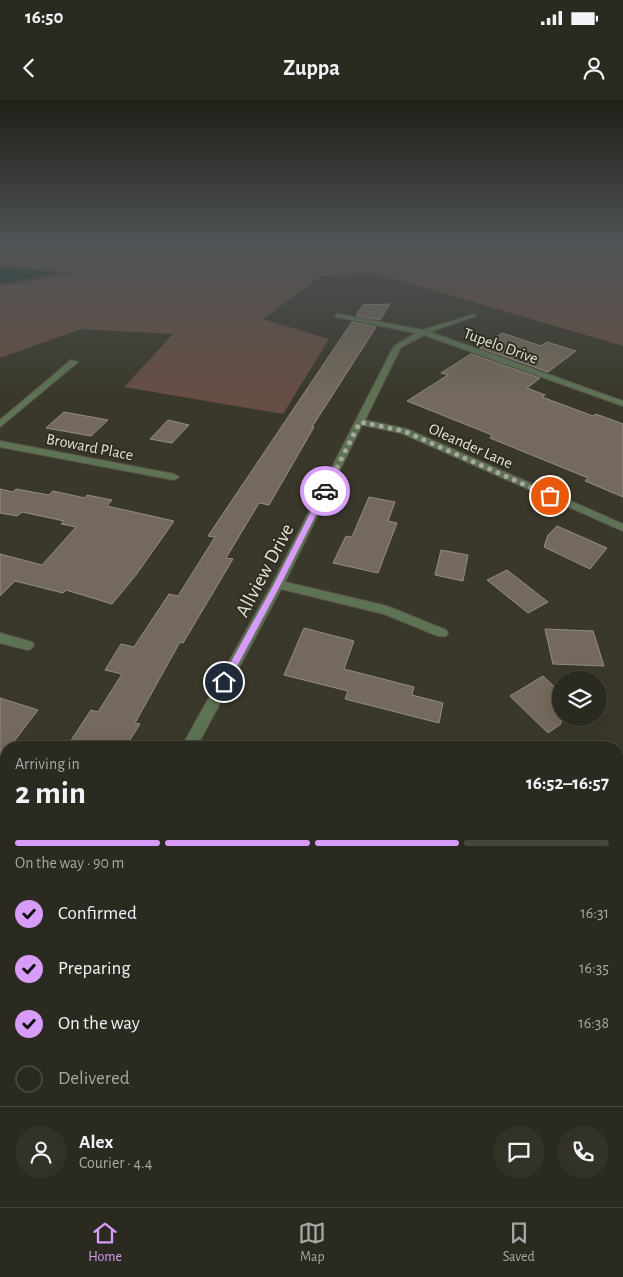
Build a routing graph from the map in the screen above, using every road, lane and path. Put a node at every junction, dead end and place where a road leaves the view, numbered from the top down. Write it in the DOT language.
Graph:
graph roads {
  1 [pos="472,315"];
  2 [pos="338,316"];
  3 [pos="424,332"];
  4 [pos="74,362"];
  5 [pos="623,404"];
  6 [pos="360,422"];
  7 [pos="0,424"];
  8 [pos="0,444"];
  9 [pos="174,477"];
  10 [pos="623,528"];
  11 [pos="278,584"];
  12 [pos="442,633"];
  13 [pos="0,638"];
  14 [pos="28,645"];
  15 [pos="192,741"];
  1 -- 3 [label="street, Allview Drive"];
  2 -- 3 [label="street, Tupelo Drive"];
  3 -- 5 [label="street, Tupelo Drive"];
  3 -- 6 [label="street, Allview Drive"];
  4 -- 7 [label="street"];
  6 -- 10 [label="street, Oleander Lane"];
  6 -- 11 [label="street, Allview Drive"];
  8 -- 9 [label="street, Broward Place"];
  11 -- 12 [label="street"];
  11 -- 15 [label="street, Allview Drive"];
  13 -- 14 [label="street"];
}
